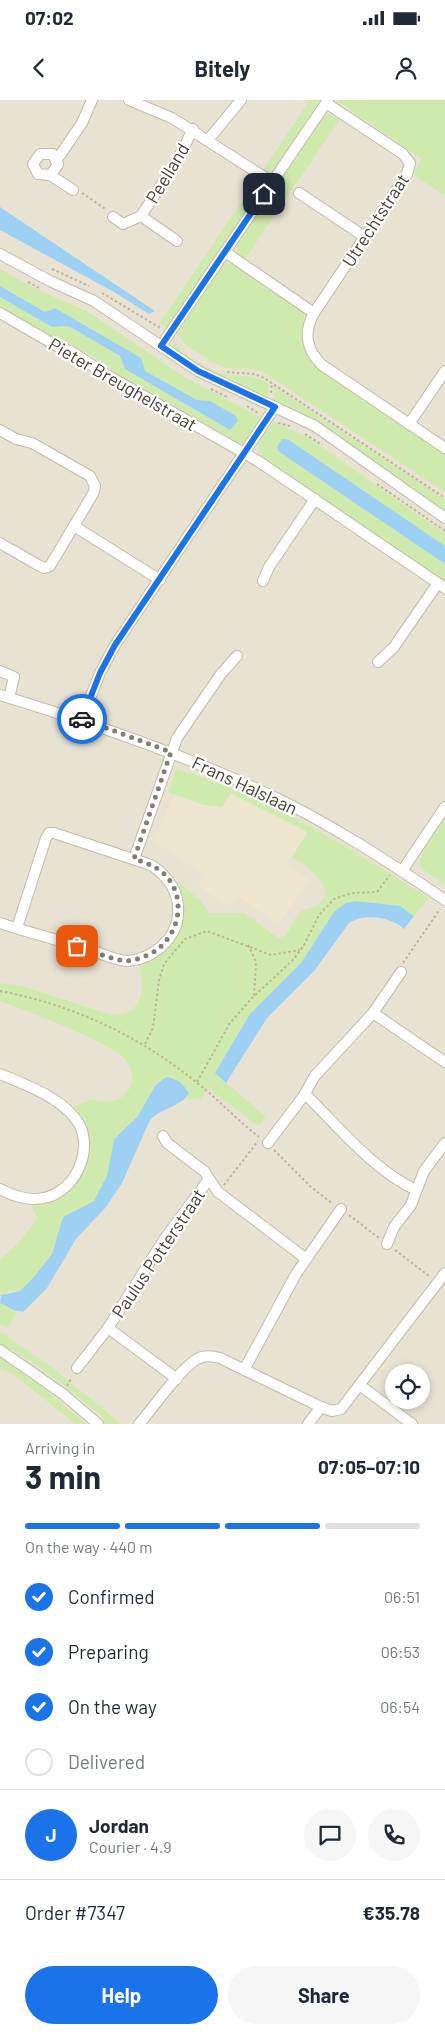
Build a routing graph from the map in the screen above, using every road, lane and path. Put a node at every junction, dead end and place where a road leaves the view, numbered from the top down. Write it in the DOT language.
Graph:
graph roads {
  1 [pos="92,100"];
  2 [pos="129,100"];
  3 [pos="240,100"];
  4 [pos="327,101"];
  5 [pos="193,130"];
  6 [pos="208,140"];
  7 [pos="56,161"];
  8 [pos="50,175"];
  9 [pos="272,182"];
  10 [pos="73,190"];
  11 [pos="299,193"];
  12 [pos="141,216"];
  13 [pos="113,217"];
  14 [pos="365,237"];
  15 [pos="177,241"];
  16 [pos="225,252"];
  17 [pos="0,254"];
  18 [pos="48,268"];
  19 [pos="0,313"];
  20 [pos="314,313"];
  21 [pos="169,334"];
  22 [pos="161,346"];
  23 [pos="445,371"];
  24 [pos="225,372"];
  25 [pos="275,407"];
  26 [pos="409,424"];
  27 [pos="0,430"];
  28 [pos="445,448"];
  29 [pos="245,454"];
  30 [pos="445,498"];
  31 [pos="315,499"];
  32 [pos="445,518"];
  33 [pos="74,526"];
  34 [pos="0,543"];
  35 [pos="160,580"];
  36 [pos="263,581"];
  37 [pos="442,585"];
  38 [pos="237,656"];
  39 [pos="378,662"];
  40 [pos="0,671"];
  41 [pos="5,696"];
  42 [pos="81,721"];
  43 [pos="171,752"];
  44 [pos="445,807"];
  45 [pos="134,859"];
  46 [pos="399,869"];
  47 [pos="445,901"];
  48 [pos="0,924"];
  49 [pos="17,928"];
  50 [pos="248,946"];
  51 [pos="300,950"];
  52 [pos="401,972"];
  53 [pos="0,991"];
  54 [pos="254,996"];
  55 [pos="373,1014"];
  56 [pos="144,1044"];
  57 [pos="445,1062"];
  58 [pos="0,1074"];
  59 [pos="196,1082"];
  60 [pos="305,1094"];
  61 [pos="164,1136"];
  62 [pos="445,1143"];
  63 [pos="268,1144"];
  64 [pos="209,1179"];
  65 [pos="0,1189"];
  66 [pos="416,1190"];
  67 [pos="218,1192"];
  68 [pos="341,1209"];
  69 [pos="387,1244"];
  70 [pos="305,1258"];
  71 [pos="445,1273"];
  72 [pos="438,1282"];
  73 [pos="108,1328"];
  74 [pos="0,1350"];
  75 [pos="77,1368"];
  76 [pos="244,1370"];
  77 [pos="178,1379"];
  78 [pos="361,1386"];
  79 [pos="63,1394"];
  80 [pos="321,1407"];
  81 [pos="98,1424"];
  82 [pos="139,1424"];
  83 [pos="308,1424"];
  84 [pos="412,1424"];
  1 -- 7 [label="street"];
  2 -- 5 [label="street, Peelland"];
  3 -- 6 [label="street, Peelland"];
  4 -- 9 [label="street"];
  4 -- 14 [label="street, Utrechtstraat"];
  5 -- 6 [label="street, Peelland"];
  5 -- 12 [label="street, Peelland"];
  6 -- 9 [label="street, Peelland"];
  7 -- 8 [label="street"];
  7 -- 8 [label="street"];
  8 -- 10 [label="street"];
  9 -- 16 [label="street"];
  10 -- 13 [label="path"];
  11 -- 14 [label="street"];
  12 -- 13 [label="street, Peelland"];
  12 -- 15 [label="street, Peelland"];
  14 -- 20 [label="street, Utrechtstraat"];
  16 -- 20 [label="street"];
  16 -- 21 [label="street"];
  17 -- 22 [label="street"];
  18 -- 21 [label="path"];
  19 -- 29 [label="street, Pieter Breughelstraat"];
  20 -- 26 [label="street, Utrechtstraat"];
  21 -- 22 [label="street"];
  22 -- 25 [label="street"];
  23 -- 26 [label="street"];
  24 -- 30 [label="path"];
  25 -- 29 [label="street"];
  25 -- 32 [label="street"];
  26 -- 28 [label="street, Utrechtstraat"];
  27 -- 33 [label="street"];
  29 -- 31 [label="street, Pieter Breughelstraat"];
  29 -- 35 [label="street"];
  31 -- 36 [label="street"];
  31 -- 37 [label="street, Pieter Breughelstraat"];
  33 -- 34 [label="street"];
  33 -- 35 [label="street"];
  35 -- 42 [label="street"];
  37 -- 39 [label="street"];
  38 -- 43 [label="street"];
  40 -- 41 [label="street"];
  41 -- 42 [label="street, Frans Halslaan"];
  42 -- 43 [label="street, Frans Halslaan"];
  43 -- 45 [label="street"];
  43 -- 46 [label="street, Frans Halslaan"];
  44 -- 46 [label="street"];
  45 -- 49 [label="street"];
  45 -- 49 [label="street"];
  46 -- 47 [label="street, Frans Halslaan"];
  46 -- 51 [label="path"];
  47 -- 52 [label="path"];
  48 -- 49 [label="street"];
  50 -- 51 [label="path"];
  50 -- 54 [label="path"];
  50 -- 56 [label="path"];
  51 -- 54 [label="path"];
  52 -- 55 [label="street"];
  53 -- 56 [label="path"];
  54 -- 59 [label="path"];
  55 -- 57 [label="street"];
  55 -- 60 [label="street"];
  56 -- 59 [label="path"];
  58 -- 65 [label="street"];
  59 -- 67 [label="path"];
  60 -- 63 [label="street"];
  60 -- 66 [label="street"];
  61 -- 64 [label="street, Paulus Potterstraat"];
  62 -- 66 [label="street"];
  63 -- 68 [label="path"];
  64 -- 67 [label="street, Paulus Potterstraat"];
  64 -- 73 [label="street, Paulus Potterstraat"];
  66 -- 69 [label="street"];
  67 -- 70 [label="street, Paulus Potterstraat"];
  68 -- 69 [label="path"];
  68 -- 70 [label="street"];
  69 -- 72 [label="path"];
  70 -- 76 [label="street"];
  71 -- 72 [label="street"];
  72 -- 78 [label="street"];
  73 -- 75 [label="street, Paulus Potterstraat"];
  73 -- 77 [label="street, Paulus Potterstraat"];
  74 -- 79 [label="street"];
  75 -- 79 [label="path"];
  76 -- 77 [label="street"];
  76 -- 80 [label="street"];
  77 -- 82 [label="street"];
  78 -- 80 [label="street"];
  78 -- 84 [label="street"];
  79 -- 81 [label="street"];
  80 -- 83 [label="street"];
}
